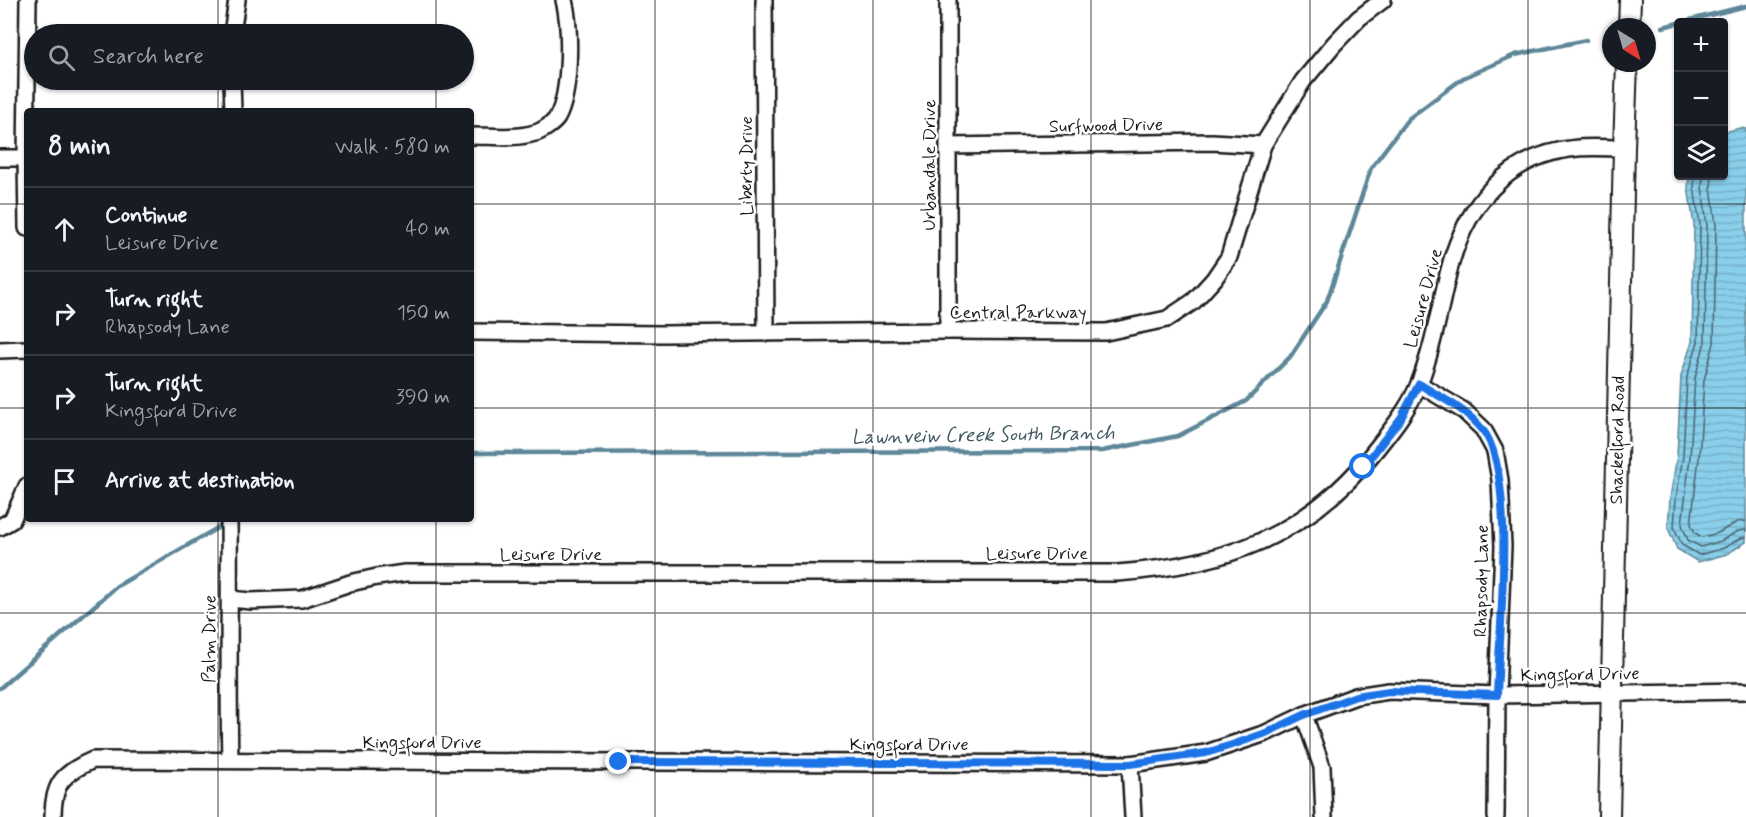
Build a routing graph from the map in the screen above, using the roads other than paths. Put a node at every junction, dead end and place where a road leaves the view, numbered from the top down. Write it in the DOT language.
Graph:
graph roads {
  1 [pos="28,0"];
  2 [pos="237,0"];
  3 [pos="564,0"];
  4 [pos="764,0"];
  5 [pos="948,0"];
  6 [pos="1383,0"];
  7 [pos="1630,0"];
  8 [pos="1629,18"];
  9 [pos="28,24"];
  10 [pos="233,24"];
  11 [pos="1627,72"];
  12 [pos="27,90"];
  13 [pos="232,90"];
  14 [pos="27,108"];
  15 [pos="232,108"];
  16 [pos="474,136"];
  17 [pos="1263,145"];
  18 [pos="949,146"];
  19 [pos="1623,148"];
  20 [pos="0,158"];
  21 [pos="24,158"];
  22 [pos="948,331"];
  23 [pos="474,332"];
  24 [pos="766,332"];
  25 [pos="24,349"];
  26 [pos="0,350"];
  27 [pos="1419,384"];
  28 [pos="24,491"];
  29 [pos="229,522"];
  30 [pos="6,524"];
  31 [pos="230,599"];
  32 [pos="1746,691"];
  33 [pos="1612,692"];
  34 [pos="1497,695"];
  35 [pos="1304,715"];
  36 [pos="230,760"];
  37 [pos="1130,764"];
  38 [pos="53,817"];
  39 [pos="1133,817"];
  40 [pos="1324,817"];
  41 [pos="1496,817"];
  42 [pos="1609,817"];
  1 -- 9 [label="street"];
  2 -- 10 [label="street"];
  3 -- 16 [label="street"];
  4 -- 24 [label="street, Liberty Drive"];
  5 -- 18 [label="street, Urbandale Drive"];
  6 -- 17 [label="street, Central Parkway"];
  7 -- 8 [label="main road"];
  11 -- 19 [label="main road, Shackelford Road"];
  12 -- 14 [label="street"];
  13 -- 15 [label="street"];
  17 -- 18 [label="street, Surfwood Drive"];
  17 -- 22 [label="street, Central Parkway"];
  18 -- 22 [label="street, Urbandale Drive"];
  19 -- 27 [label="street, Leisure Drive"];
  19 -- 33 [label="main road, Shackelford Road"];
  20 -- 21 [label="street"];
  22 -- 24 [label="street, Central Parkway"];
  23 -- 24 [label="street, Central Parkway"];
  25 -- 26 [label="street"];
  27 -- 31 [label="street, Leisure Drive"];
  27 -- 34 [label="street, Rhapsody Lane"];
  28 -- 30 [label="street"];
  29 -- 31 [label="street, Palm Drive"];
  31 -- 36 [label="street, Palm Drive"];
  32 -- 33 [label="street, Kingsford Drive"];
  33 -- 34 [label="street, Kingsford Drive"];
  33 -- 42 [label="main road, Shackelford Road"];
  34 -- 35 [label="street, Kingsford Drive"];
  34 -- 41 [label="street, Rhapsody Lane"];
  35 -- 37 [label="street, Kingsford Drive"];
  35 -- 40 [label="street"];
  36 -- 37 [label="street, Kingsford Drive"];
  36 -- 38 [label="street, Kingsford Drive"];
  37 -- 39 [label="street"];
}
